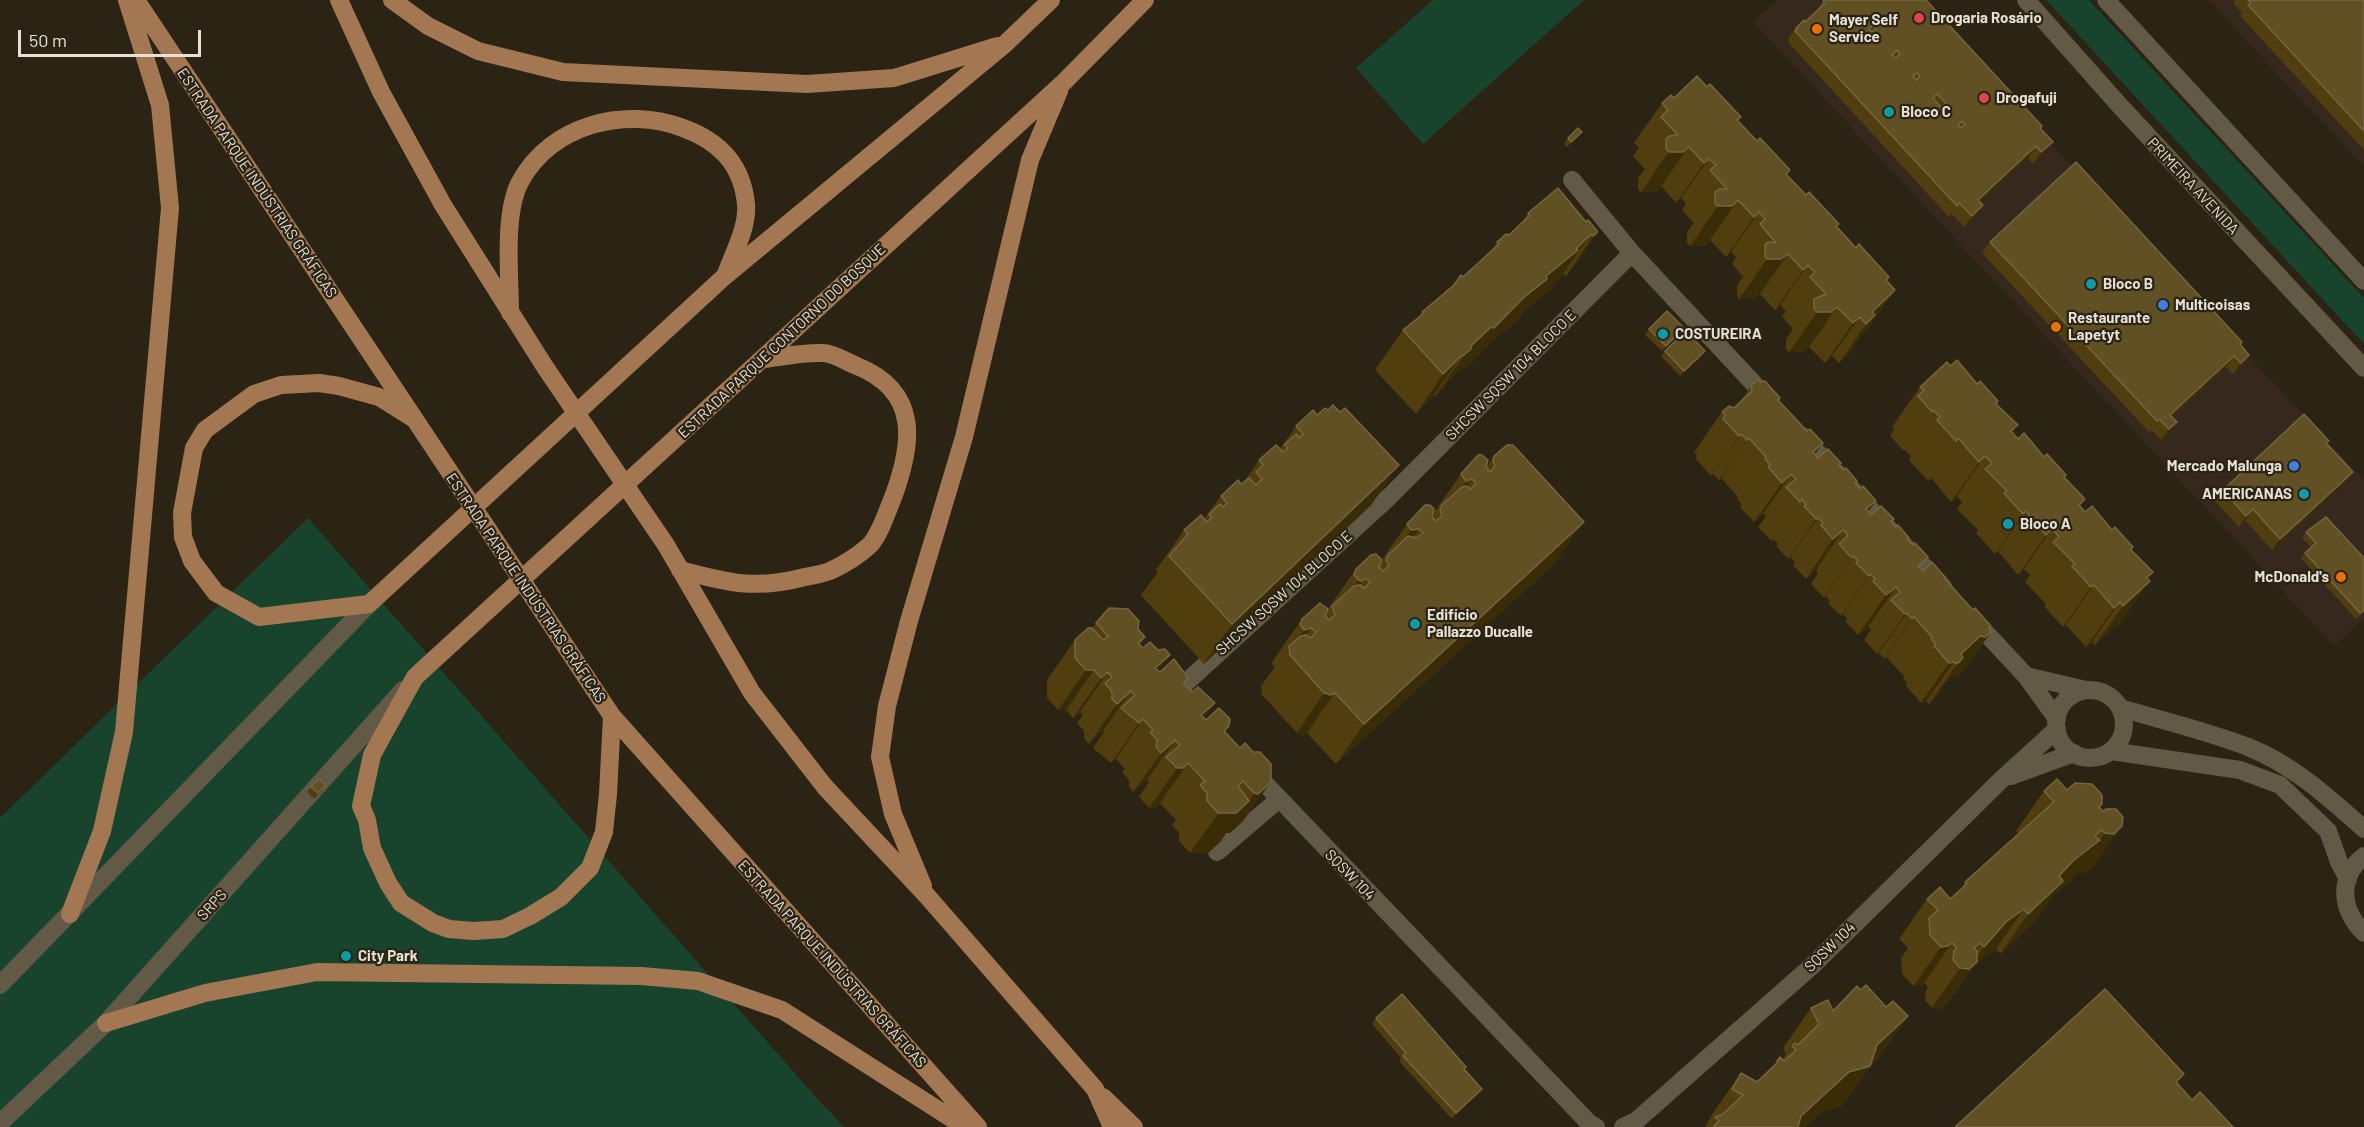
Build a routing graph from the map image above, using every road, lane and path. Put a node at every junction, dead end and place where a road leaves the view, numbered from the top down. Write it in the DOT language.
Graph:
graph roads {
  1 [pos="127,0"];
  2 [pos="136,0"];
  3 [pos="339,0"];
  4 [pos="392,0"];
  5 [pos="1051,0"];
  6 [pos="1145,0"];
  7 [pos="2026,0"];
  8 [pos="2106,0"];
  9 [pos="1005,44"];
  10 [pos="1062,84"];
  11 [pos="1572,180"];
  12 [pos="1632,253"];
  13 [pos="725,276"];
  14 [pos="2364,281"];
  15 [pos="510,313"];
  16 [pos="763,359"];
  17 [pos="2364,368"];
  18 [pos="414,420"];
  19 [pos="680,570"];
  20 [pos="369,604"];
  21 [pos="1163,673"];
  22 [pos="2026,676"];
  23 [pos="415,677"];
  24 [pos="1179,689"];
  25 [pos="2086,690"];
  26 [pos="1194,706"];
  27 [pos="2121,708"];
  28 [pos="612,716"];
  29 [pos="2057,724"];
  30 [pos="2110,751"];
  31 [pos="2074,753"];
  32 [pos="1240,757"];
  33 [pos="2285,777"];
  34 [pos="2001,780"];
  35 [pos="1278,800"];
  36 [pos="2364,829"];
  37 [pos="1217,852"];
  38 [pos="2364,856"];
  39 [pos="2348,879"];
  40 [pos="928,897"];
  41 [pos="70,914"];
  42 [pos="2364,933"];
  43 [pos="0,985"];
  44 [pos="106,1023"];
  45 [pos="1095,1089"];
  46 [pos="0,1123"];
  47 [pos="965,1127"];
  48 [pos="978,1127"];
  49 [pos="1112,1127"];
  50 [pos="1134,1127"];
  51 [pos="1596,1127"];
  52 [pos="1623,1127"];
  1 -- 41 [label="main road"];
  2 -- 18 [label="main road, ESTRADA PARQUE INDÚSTRIAS GRÁFICAS"];
  3 -- 15 [label="main road"];
  4 -- 9 [label="main road"];
  5 -- 9 [label="main road"];
  6 -- 10 [label="main road, ESTRADA PARQUE CONTORNO DO BOSQUE"];
  7 -- 17 [label="street, PRIMEIRA AVENIDA"];
  8 -- 14 [label="street"];
  9 -- 13 [label="main road"];
  10 -- 16 [label="main road, ESTRADA PARQUE CONTORNO DO BOSQUE"];
  10 -- 40 [label="main road"];
  11 -- 12 [label="street"];
  12 -- 22 [label="street"];
  12 -- 24 [label="street, SHCSW SQSW 104 BLOCO E"];
  13 -- 15 [label="main road"];
  13 -- 20 [label="main road"];
  15 -- 19 [label="main road"];
  16 -- 19 [label="main road"];
  16 -- 23 [label="main road, ESTRADA PARQUE CONTORNO DO BOSQUE"];
  18 -- 20 [label="main road"];
  18 -- 28 [label="main road, ESTRADA PARQUE INDÚSTRIAS GRÁFICAS"];
  19 -- 40 [label="main road"];
  20 -- 41 [label="street"];
  21 -- 24 [label="street"];
  22 -- 25 [label="street"];
  22 -- 29 [label="street"];
  23 -- 28 [label="main road, ESTRADA PARQUE CONTORNO DO BOSQUE"];
  23 -- 44 [label="street, SRPS"];
  24 -- 26 [label="street"];
  25 -- 27 [label="street"];
  25 -- 29 [label="street"];
  27 -- 30 [label="street"];
  27 -- 33 [label="street"];
  28 -- 48 [label="main road, ESTRADA PARQUE INDÚSTRIAS GRÁFICAS"];
  29 -- 31 [label="street"];
  29 -- 34 [label="street, SQSW 104"];
  30 -- 31 [label="street"];
  30 -- 33 [label="street"];
  31 -- 34 [label="street, SQSW 104"];
  32 -- 35 [label="street, SQSW 104"];
  33 -- 36 [label="street"];
  33 -- 39 [label="street"];
  34 -- 52 [label="street, SQSW 104"];
  35 -- 37 [label="street"];
  35 -- 51 [label="street, SQSW 104"];
  38 -- 39 [label="street"];
  39 -- 42 [label="street"];
  40 -- 45 [label="main road"];
  41 -- 43 [label="street"];
  44 -- 46 [label="street, SRPS"];
  44 -- 47 [label="main road"];
  45 -- 49 [label="main road"];
  45 -- 50 [label="main road"];
}
